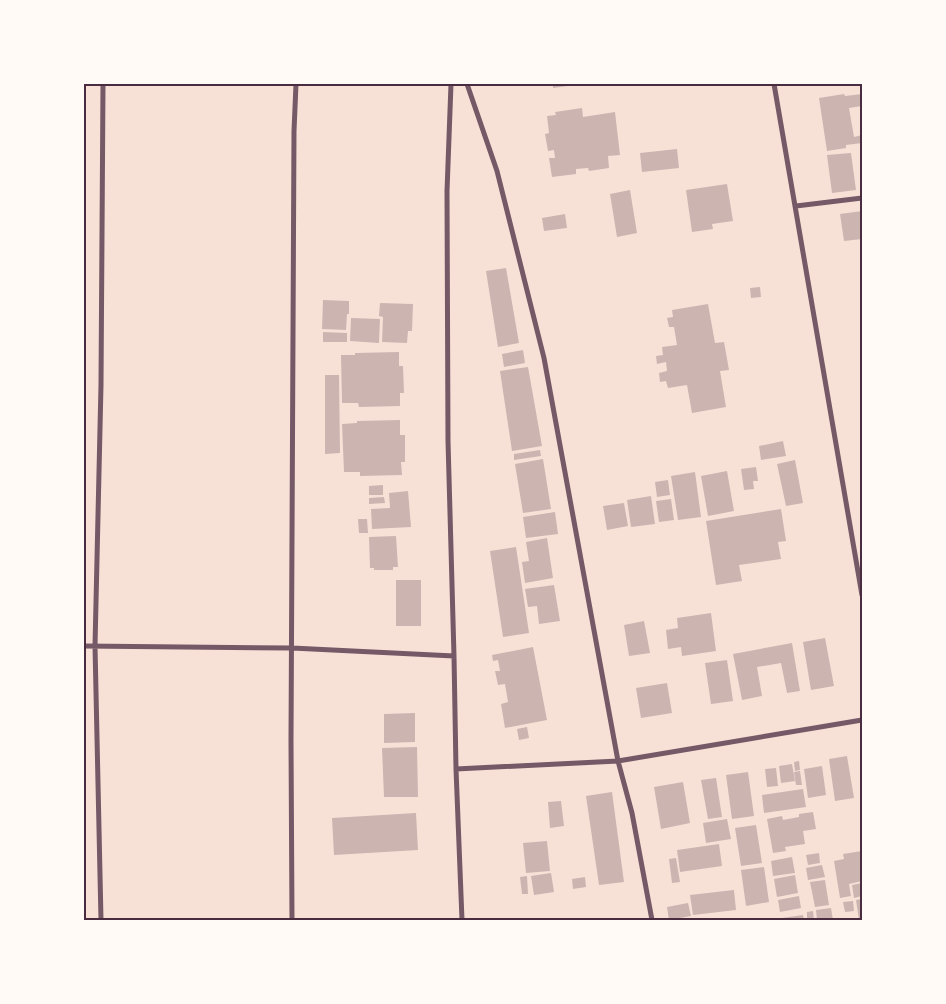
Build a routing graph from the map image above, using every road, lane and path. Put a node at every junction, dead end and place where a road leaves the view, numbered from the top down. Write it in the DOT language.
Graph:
graph roads {
  1 [pos="104,84"];
  2 [pos="296,84"];
  3 [pos="451,84"];
  4 [pos="468,84"];
  5 [pos="774,84"];
  6 [pos="862,198"];
  7 [pos="796,206"];
  8 [pos="862,595"];
  9 [pos="84,646"];
  10 [pos="95,646"];
  11 [pos="292,648"];
  12 [pos="454,656"];
  13 [pos="862,720"];
  14 [pos="618,761"];
  15 [pos="456,769"];
  16 [pos="101,920"];
  17 [pos="292,920"];
  18 [pos="462,920"];
  19 [pos="652,920"];
  1 -- 10 [label="street"];
  2 -- 11 [label="street"];
  3 -- 12 [label="street"];
  4 -- 14 [label="street"];
  5 -- 7 [label="street"];
  6 -- 7 [label="street"];
  7 -- 8 [label="street"];
  9 -- 10 [label="street"];
  10 -- 11 [label="street"];
  10 -- 16 [label="street"];
  11 -- 12 [label="street"];
  11 -- 17 [label="street"];
  12 -- 15 [label="street"];
  13 -- 14 [label="street"];
  14 -- 15 [label="street"];
  14 -- 19 [label="street"];
  15 -- 18 [label="street"];
}
